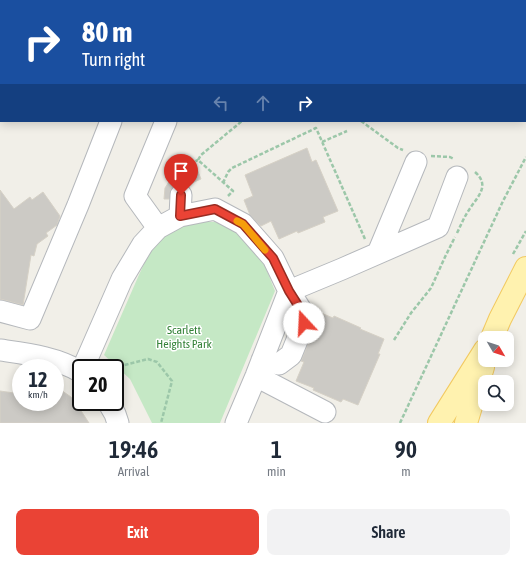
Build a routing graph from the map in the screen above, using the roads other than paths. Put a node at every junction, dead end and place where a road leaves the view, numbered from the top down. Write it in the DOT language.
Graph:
graph roads {
  1 [pos="111,122"];
  2 [pos="166,122"];
  3 [pos="416,162"];
  4 [pos="457,177"];
  5 [pos="181,195"];
  6 [pos="180,216"];
  7 [pos="158,228"];
  8 [pos="375,254"];
  9 [pos="526,268"];
  10 [pos="289,291"];
  11 [pos="0,311"];
  12 [pos="495,331"];
  13 [pos="0,350"];
  14 [pos="87,359"];
  15 [pos="478,361"];
  16 [pos="72,367"];
  17 [pos="483,367"];
  18 [pos="259,368"];
  19 [pos="113,411"];
  20 [pos="325,412"];
  21 [pos="118,423"];
  22 [pos="236,423"];
  23 [pos="439,423"];
  24 [pos="466,423"];
  1 -- 11 [label="street"];
  2 -- 7 [label="street"];
  3 -- 8 [label="street"];
  4 -- 8 [label="street"];
  5 -- 6 [label="street"];
  6 -- 7 [label="street"];
  6 -- 10 [label="street"];
  7 -- 14 [label="street"];
  8 -- 10 [label="street"];
  9 -- 12 [label="main road"];
  10 -- 18 [label="street"];
  13 -- 16 [label="street"];
  15 -- 23 [label="main road"];
  17 -- 24 [label="main road"];
  18 -- 20 [label="street"];
  18 -- 22 [label="street"];
  19 -- 21 [label="street"];
}
